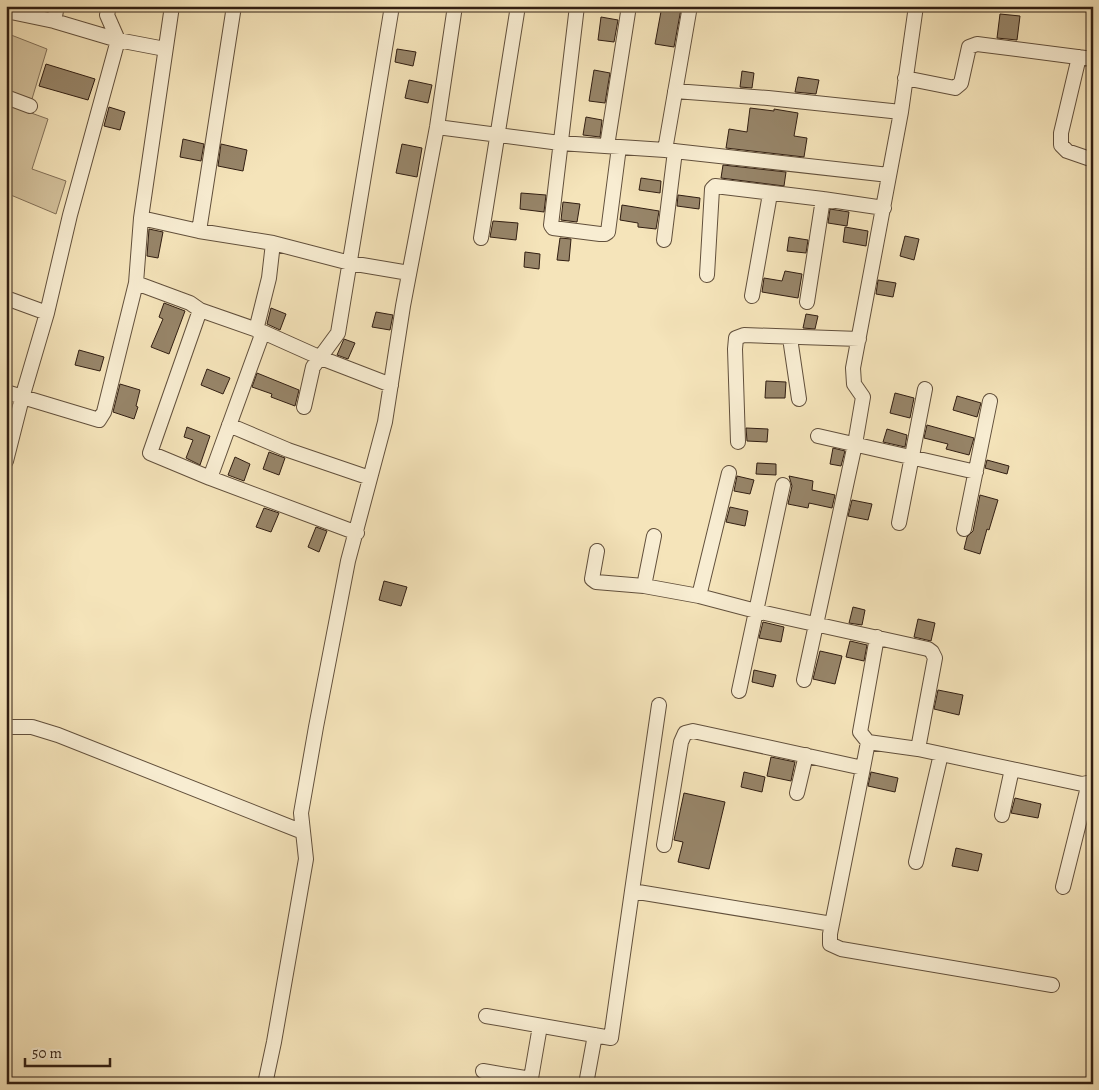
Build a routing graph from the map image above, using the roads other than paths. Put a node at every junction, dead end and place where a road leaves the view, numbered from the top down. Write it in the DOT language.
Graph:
graph roads {
  1 [pos="57,6"];
  2 [pos="109,6"];
  3 [pos="172,6"];
  4 [pos="234,6"];
  5 [pos="392,6"];
  6 [pos="455,6"];
  7 [pos="518,6"];
  8 [pos="577,6"];
  9 [pos="629,6"];
  10 [pos="690,6"];
  11 [pos="916,6"];
  12 [pos="6,11"];
  13 [pos="54,20"];
  14 [pos="118,40"];
  15 [pos="165,49"];
  16 [pos="1086,58"];
  17 [pos="905,78"];
  18 [pos="676,91"];
  19 [pos="6,97"];
  20 [pos="30,106"];
  21 [pos="901,112"];
  22 [pos="437,127"];
  23 [pos="497,135"];
  24 [pos="560,143"];
  25 [pos="613,147"];
  26 [pos="670,151"];
  27 [pos="1093,160"];
  28 [pos="889,175"];
  29 [pos="770,194"];
  30 [pos="823,199"];
  31 [pos="884,208"];
  32 [pos="141,218"];
  33 [pos="199,231"];
  34 [pos="480,238"];
  35 [pos="664,240"];
  36 [pos="273,243"];
  37 [pos="350,263"];
  38 [pos="409,274"];
  39 [pos="707,275"];
  40 [pos="136,283"];
  41 [pos="752,296"];
  42 [pos="6,298"];
  43 [pos="807,302"];
  44 [pos="200,310"];
  45 [pos="46,313"];
  46 [pos="260,331"];
  47 [pos="790,338"];
  48 [pos="859,339"];
  49 [pos="321,358"];
  50 [pos="391,385"];
  51 [pos="925,389"];
  52 [pos="6,392"];
  53 [pos="22,398"];
  54 [pos="799,399"];
  55 [pos="990,401"];
  56 [pos="304,406"];
  57 [pos="229,425"];
  58 [pos="818,436"];
  59 [pos="738,442"];
  60 [pos="855,444"];
  61 [pos="912,458"];
  62 [pos="6,462"];
  63 [pos="976,472"];
  64 [pos="730,473"];
  65 [pos="210,478"];
  66 [pos="370,478"];
  67 [pos="783,486"];
  68 [pos="899,523"];
  69 [pos="964,529"];
  70 [pos="356,533"];
  71 [pos="654,536"];
  72 [pos="597,551"];
  73 [pos="644,586"];
  74 [pos="699,596"];
  75 [pos="756,611"];
  76 [pos="817,624"];
  77 [pos="877,637"];
  78 [pos="804,680"];
  79 [pos="738,690"];
  80 [pos="659,705"];
  81 [pos="6,727"];
  82 [pos="868,742"];
  83 [pos="918,749"];
  84 [pos="941,754"];
  85 [pos="806,755"];
  86 [pos="863,768"];
  87 [pos="1012,769"];
  88 [pos="1091,783"];
  89 [pos="797,793"];
  90 [pos="1002,815"];
  91 [pos="303,832"];
  92 [pos="664,845"];
  93 [pos="916,862"];
  94 [pos="1063,887"];
  95 [pos="632,891"];
  96 [pos="832,924"];
  97 [pos="1052,985"];
  98 [pos="486,1016"];
  99 [pos="540,1026"];
  100 [pos="595,1035"];
  101 [pos="483,1072"];
  102 [pos="530,1082"];
  103 [pos="264,1084"];
  104 [pos="586,1084"];
  1 -- 13 [label="street"];
  2 -- 14 [label="street"];
  3 -- 15 [label="street"];
  4 -- 33 [label="street"];
  5 -- 37 [label="street"];
  6 -- 22 [label="street"];
  7 -- 23 [label="street"];
  8 -- 24 [label="street"];
  9 -- 25 [label="street"];
  10 -- 18 [label="street"];
  11 -- 17 [label="street"];
  12 -- 13 [label="street"];
  13 -- 14 [label="street"];
  14 -- 15 [label="street"];
  14 -- 45 [label="street"];
  15 -- 32 [label="street"];
  16 -- 17 [label="street"];
  16 -- 27 [label="street"];
  17 -- 21 [label="street"];
  18 -- 21 [label="street"];
  18 -- 26 [label="street"];
  19 -- 20 [label="street"];
  21 -- 28 [label="street"];
  22 -- 23 [label="street"];
  22 -- 38 [label="street"];
  23 -- 24 [label="street"];
  23 -- 34 [label="street"];
  24 -- 25 [label="street"];
  24 -- 25 [label="street"];
  25 -- 26 [label="street"];
  26 -- 28 [label="street"];
  26 -- 35 [label="street"];
  28 -- 31 [label="street"];
  29 -- 30 [label="street"];
  29 -- 39 [label="street"];
  29 -- 41 [label="street"];
  30 -- 31 [label="street"];
  30 -- 43 [label="street"];
  31 -- 48 [label="street"];
  32 -- 33 [label="street"];
  32 -- 40 [label="street"];
  33 -- 36 [label="street"];
  36 -- 37 [label="street"];
  36 -- 46 [label="street"];
  37 -- 38 [label="street"];
  37 -- 49 [label="street"];
  38 -- 50 [label="street"];
  40 -- 44 [label="street"];
  40 -- 53 [label="street"];
  42 -- 45 [label="street"];
  44 -- 46 [label="street"];
  44 -- 65 [label="street"];
  45 -- 53 [label="street"];
  46 -- 49 [label="street"];
  46 -- 57 [label="street"];
  47 -- 48 [label="street"];
  47 -- 54 [label="street"];
  47 -- 59 [label="street"];
  48 -- 60 [label="street"];
  49 -- 50 [label="street"];
  49 -- 56 [label="street"];
  50 -- 66 [label="street"];
  51 -- 61 [label="street"];
  52 -- 53 [label="street"];
  53 -- 62 [label="street"];
  55 -- 63 [label="street"];
  57 -- 65 [label="street"];
  57 -- 66 [label="street"];
  58 -- 60 [label="street"];
  60 -- 61 [label="street"];
  60 -- 76 [label="street"];
  61 -- 63 [label="street"];
  61 -- 68 [label="street"];
  63 -- 69 [label="street"];
  64 -- 74 [label="street"];
  65 -- 70 [label="street"];
  66 -- 70 [label="street"];
  67 -- 75 [label="street"];
  70 -- 91 [label="street"];
  71 -- 73 [label="street"];
  72 -- 73 [label="street"];
  73 -- 74 [label="street"];
  74 -- 75 [label="street"];
  75 -- 76 [label="street"];
  75 -- 79 [label="street"];
  76 -- 77 [label="street"];
  76 -- 78 [label="street"];
  77 -- 82 [label="street"];
  77 -- 83 [label="street"];
  80 -- 95 [label="street"];
  81 -- 91 [label="street"];
  82 -- 83 [label="street"];
  82 -- 86 [label="street"];
  83 -- 84 [label="street"];
  84 -- 87 [label="street"];
  84 -- 93 [label="street"];
  85 -- 86 [label="street"];
  85 -- 89 [label="street"];
  85 -- 92 [label="street"];
  86 -- 96 [label="street"];
  87 -- 88 [label="street"];
  87 -- 90 [label="street"];
  88 -- 94 [label="street"];
  91 -- 103 [label="street"];
  95 -- 96 [label="street"];
  95 -- 100 [label="street"];
  96 -- 97 [label="street"];
  98 -- 99 [label="street"];
  99 -- 100 [label="street"];
  99 -- 102 [label="street"];
  100 -- 104 [label="street"];
  101 -- 102 [label="street"];
}
